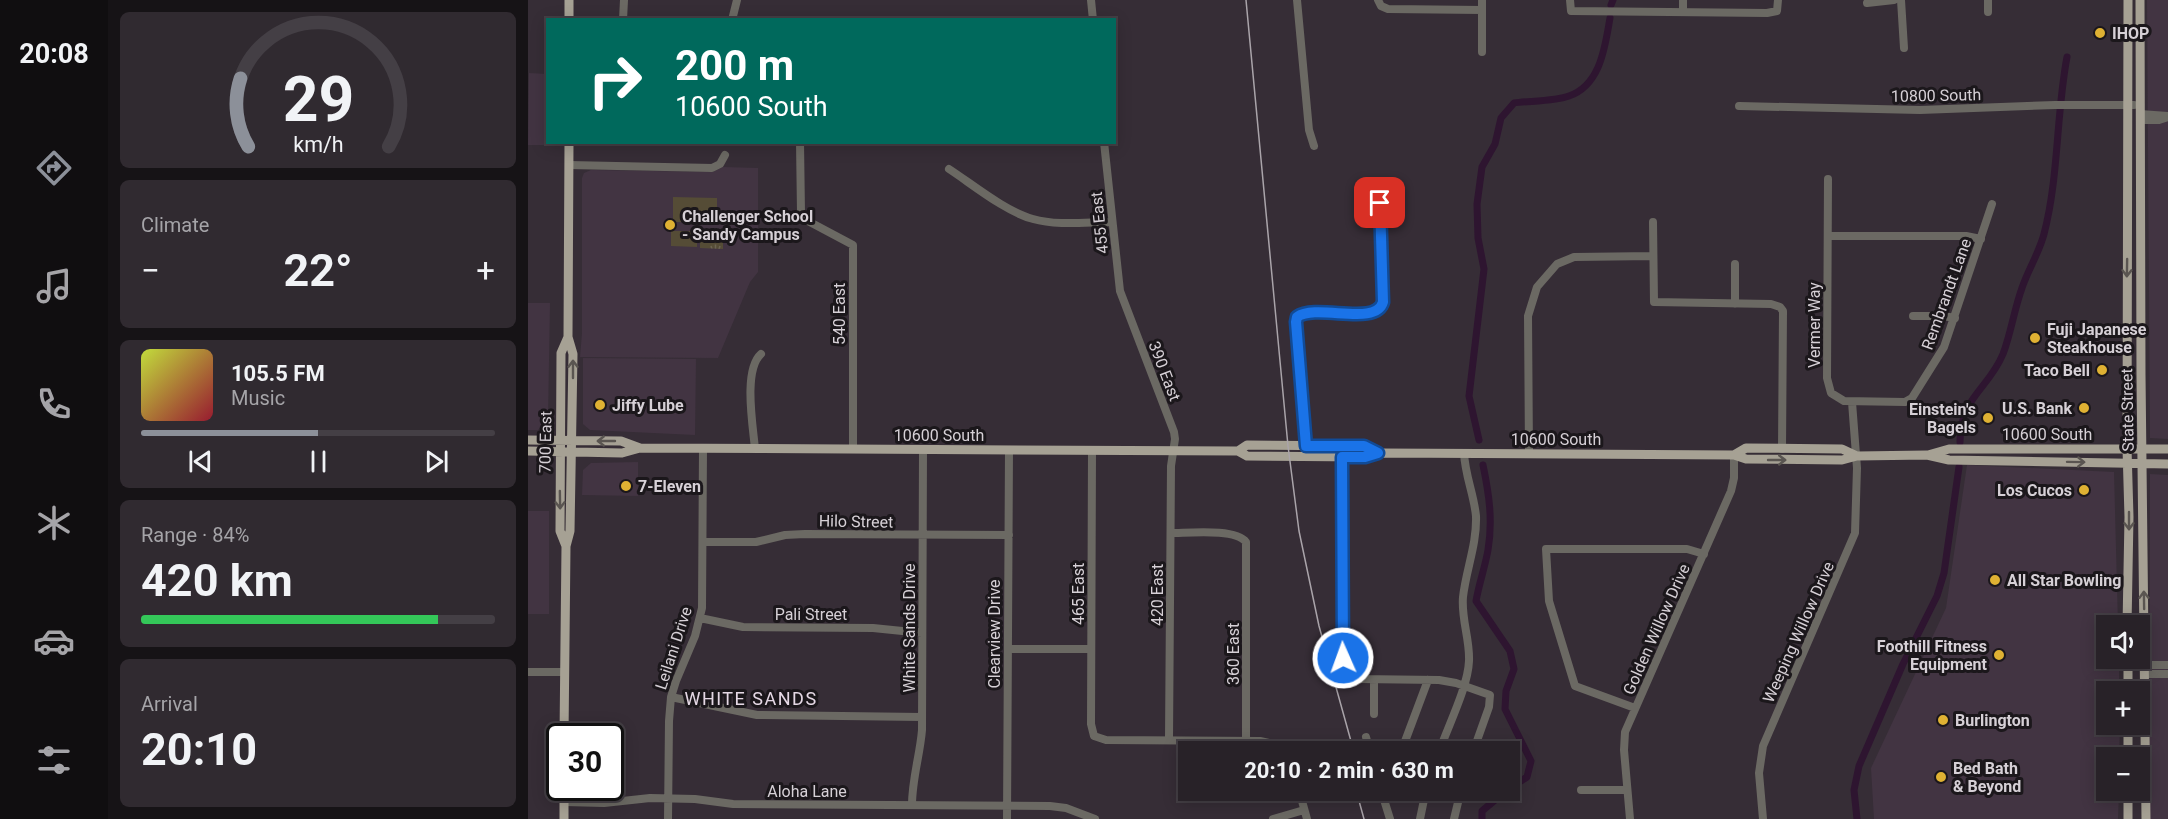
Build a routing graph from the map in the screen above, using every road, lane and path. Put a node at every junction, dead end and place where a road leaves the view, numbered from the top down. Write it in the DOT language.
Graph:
graph roads {
  1 [pos="569,0"];
  2 [pos="624,0"];
  3 [pos="737,0"];
  4 [pos="1091,0"];
  5 [pos="1297,0"];
  6 [pos="1482,0"];
  7 [pos="1570,0"];
  8 [pos="1683,0"];
  9 [pos="1778,0"];
  10 [pos="1894,0"];
  11 [pos="1901,0"];
  12 [pos="1988,0"];
  13 [pos="2128,0"];
  14 [pos="2140,0"];
  15 [pos="1379,3"];
  16 [pos="1867,3"];
  17 [pos="1482,10"];
  18 [pos="1683,12"];
  19 [pos="1988,12"];
  20 [pos="569,18"];
  21 [pos="623,18"];
  22 [pos="732,18"];
  23 [pos="1093,18"];
  24 [pos="1904,48"];
  25 [pos="1482,52"];
  26 [pos="2131,105"];
  27 [pos="1739,106"];
  28 [pos="2168,116"];
  29 [pos="2140,117"];
  30 [pos="569,144"];
  31 [pos="800,144"];
  32 [pos="1104,144"];
  33 [pos="1314,146"];
  34 [pos="725,155"];
  35 [pos="2128,155"];
  36 [pos="569,165"];
  37 [pos="949,169"];
  38 [pos="1828,179"];
  39 [pos="1380,203"];
  40 [pos="1992,204"];
  41 [pos="1112,222"];
  42 [pos="1653,222"];
  43 [pos="1828,236"];
  44 [pos="1980,240"];
  45 [pos="1653,256"];
  46 [pos="1735,264"];
  47 [pos="2141,264"];
  48 [pos="1123,301"];
  49 [pos="1735,304"];
  50 [pos="1913,316"];
  51 [pos="1955,318"];
  52 [pos="568,337"];
  53 [pos="761,354"];
  54 [pos="1852,402"];
  55 [pos="528,440"];
  56 [pos="560,440"];
  57 [pos="571,441"];
  58 [pos="1306,446"];
  59 [pos="640,448"];
  60 [pos="2127,448"];
  61 [pos="704,449"];
  62 [pos="755,449"];
  63 [pos="853,449"];
  64 [pos="1782,449"];
  65 [pos="2010,449"];
  66 [pos="2142,449"];
  67 [pos="2168,449"];
  68 [pos="923,450"];
  69 [pos="1009,450"];
  70 [pos="1092,451"];
  71 [pos="1173,451"];
  72 [pos="528,452"];
  73 [pos="560,452"];
  74 [pos="571,452"];
  75 [pos="1238,452"];
  76 [pos="1378,453"];
  77 [pos="1464,453"];
  78 [pos="1529,454"];
  79 [pos="1734,455"];
  80 [pos="1927,455"];
  81 [pos="1857,456"];
  82 [pos="1342,457"];
  83 [pos="1963,460"];
  84 [pos="2128,463"];
  85 [pos="2142,464"];
  86 [pos="2168,464"];
  87 [pos="1171,533"];
  88 [pos="923,535"];
  89 [pos="1009,535"];
  90 [pos="703,542"];
  91 [pos="566,546"];
  92 [pos="1704,554"];
  93 [pos="2127,615"];
  94 [pos="2143,615"];
  95 [pos="700,618"];
  96 [pos="922,633"];
  97 [pos="1008,649"];
  98 [pos="1091,649"];
  99 [pos="2168,665"];
  100 [pos="2150,668"];
  101 [pos="2144,669"];
  102 [pos="528,672"];
  103 [pos="564,672"];
  104 [pos="2168,674"];
  105 [pos="1374,680"];
  106 [pos="1428,680"];
  107 [pos="1464,685"];
  108 [pos="671,697"];
  109 [pos="1635,708"];
  110 [pos="1374,714"];
  111 [pos="922,717"];
  112 [pos="564,723"];
  113 [pos="1366,737"];
  114 [pos="1169,740"];
  115 [pos="1246,741"];
  116 [pos="1367,741"];
  117 [pos="1405,741"];
  118 [pos="1442,741"];
  119 [pos="1477,741"];
  120 [pos="1581,790"];
  121 [pos="1627,790"];
  122 [pos="668,798"];
  123 [pos="1384,801"];
  124 [pos="1424,801"];
  125 [pos="1458,801"];
  126 [pos="2128,801"];
  127 [pos="564,802"];
  128 [pos="912,805"];
  129 [pos="1007,805"];
  130 [pos="1305,815"];
  131 [pos="564,819"];
  132 [pos="668,819"];
  133 [pos="1007,819"];
  134 [pos="1095,819"];
  135 [pos="1273,819"];
  136 [pos="1390,819"];
  137 [pos="1420,819"];
  138 [pos="1454,819"];
  139 [pos="1630,819"];
  140 [pos="1763,819"];
  141 [pos="2128,819"];
  142 [pos="2146,819"];
  1 -- 20 [label="main road"];
  2 -- 21 [label="street"];
  3 -- 22 [label="street"];
  4 -- 23 [label="street"];
  5 -- 33 [label="street"];
  6 -- 17 [label="street"];
  7 -- 18 [label="street"];
  8 -- 18 [label="street"];
  9 -- 18 [label="street"];
  10 -- 16 [label="street"];
  11 -- 24 [label="street"];
  12 -- 19 [label="street"];
  13 -- 26 [label="main road, State Street"];
  14 -- 29 [label="main road, State Street"];
  15 -- 17 [label="street"];
  17 -- 25 [label="street"];
  26 -- 27 [label="street, 10800 South"];
  26 -- 29 [label="main road"];
  26 -- 35 [label="main road, State Street"];
  28 -- 29 [label="street"];
  29 -- 47 [label="main road, State Street"];
  30 -- 36 [label="main road, 700 East"];
  31 -- 63 [label="street, 540 East"];
  32 -- 41 [label="street, 455 East"];
  34 -- 36 [label="street"];
  35 -- 47 [label="main road"];
  35 -- 60 [label="main road, State Street, one-way"];
  36 -- 52 [label="main road, 700 East"];
  37 -- 41 [label="street"];
  38 -- 43 [label="street, Vermer Way"];
  39 -- 58 [label="street"];
  40 -- 44 [label="street, Rembrandt Lane"];
  41 -- 48 [label="street, 455 East"];
  42 -- 45 [label="street"];
  43 -- 44 [label="street"];
  43 -- 54 [label="street, Vermer Way"];
  44 -- 51 [label="street, Rembrandt Lane"];
  45 -- 49 [label="street"];
  45 -- 78 [label="street"];
  46 -- 49 [label="street"];
  47 -- 66 [label="main road, State Street"];
  48 -- 71 [label="street, 390 East"];
  49 -- 64 [label="street"];
  50 -- 51 [label="street"];
  51 -- 54 [label="street, Rembrandt Lane"];
  52 -- 56 [label="main road, 700 East"];
  57 -- 52 [label="main road, 700 East, one-way"];
  53 -- 62 [label="street"];
  54 -- 81 [label="street"];
  55 -- 56 [label="main road, 10600 South"];
  56 -- 57 [label="main road, 10600 South"];
  56 -- 73 [label="main road, 700 East"];
  59 -- 57 [label="main road, 10600 South, one-way"];
  57 -- 74 [label="main road, 700 East"];
  58 -- 75 [label="main road, 10600 South"];
  58 -- 76 [label="main road, 10600 South"];
  59 -- 61 [label="main road, 10600 South"];
  59 -- 74 [label="main road, 10600 South"];
  60 -- 65 [label="main road, 10600 South"];
  60 -- 66 [label="main road, 10600 South"];
  60 -- 84 [label="main road, State Street"];
  61 -- 62 [label="main road, 10600 South"];
  61 -- 90 [label="street, Leilani Drive"];
  62 -- 63 [label="main road, 10600 South"];
  63 -- 68 [label="main road, 10600 South"];
  64 -- 79 [label="main road, 10600 South"];
  64 -- 81 [label="main road, 10600 South"];
  65 -- 80 [label="main road, 10600 South"];
  65 -- 83 [label="main road"];
  66 -- 67 [label="main road, 10600 South"];
  66 -- 85 [label="main road, State Street"];
  68 -- 69 [label="main road, 10600 South"];
  68 -- 88 [label="street, White Sands Drive"];
  69 -- 70 [label="main road, 10600 South"];
  69 -- 89 [label="street, Clearview Drive"];
  70 -- 71 [label="main road, 10600 South"];
  70 -- 98 [label="street, 465 East"];
  71 -- 75 [label="main road, 10600 South"];
  71 -- 87 [label="street, 420 East"];
  72 -- 73 [label="main road, 10600 South"];
  73 -- 74 [label="main road, 10600 South"];
  73 -- 91 [label="main road, 700 East, one-way"];
  74 -- 91 [label="main road, 700 East"];
  75 -- 82 [label="main road, 10600 South"];
  76 -- 77 [label="main road, 10600 South"];
  76 -- 82 [label="main road, 10600 South"];
  77 -- 78 [label="main road, 10600 South"];
  77 -- 107 [label="street"];
  78 -- 79 [label="main road, 10600 South"];
  79 -- 81 [label="main road, 10600 South, one-way"];
  79 -- 92 [label="street, Golden Willow Drive"];
  80 -- 81 [label="main road, 10600 South"];
  80 -- 83 [label="main road, 10600 South"];
  81 -- 140 [label="street, Weeping Willow Drive"];
  82 -- 105 [label="street"];
  83 -- 84 [label="main road, 10600 South, one-way"];
  84 -- 85 [label="main road, 10600 South"];
  84 -- 93 [label="main road, State Street, one-way"];
  85 -- 86 [label="main road, 10600 South"];
  94 -- 85 [label="main road, State Street, one-way"];
  87 -- 114 [label="street, 420 East"];
  87 -- 115 [label="street, 360 East"];
  88 -- 89 [label="street, Hilo Street"];
  88 -- 90 [label="street, Hilo Street"];
  88 -- 96 [label="street, White Sands Drive"];
  89 -- 97 [label="street, Clearview Drive"];
  90 -- 95 [label="street, Leilani Drive"];
  91 -- 103 [label="main road, 700 East"];
  92 -- 109 [label="street, Golden Willow Drive"];
  92 -- 109 [label="street"];
  95 -- 96 [label="street, Pali Street"];
  95 -- 108 [label="street, Leilani Drive"];
  96 -- 111 [label="street, White Sands Drive"];
  97 -- 98 [label="street"];
  97 -- 129 [label="street, Clearview Drive"];
  98 -- 114 [label="street, 465 East"];
  99 -- 100 [label="street"];
  101 -- 104 [label="street"];
  101 -- 142 [label="main road, State Street"];
  102 -- 103 [label="street"];
  103 -- 112 [label="main road, 700 East"];
  105 -- 106 [label="street"];
  105 -- 110 [label="street"];
  106 -- 107 [label="street"];
  106 -- 117 [label="street"];
  107 -- 118 [label="street"];
  107 -- 119 [label="street"];
  108 -- 111 [label="street"];
  108 -- 122 [label="street, Leilani Drive"];
  109 -- 121 [label="street, Golden Willow Drive"];
  111 -- 128 [label="street, White Sands Drive"];
  113 -- 116 [label="street"];
  114 -- 115 [label="street"];
  120 -- 121 [label="street"];
  121 -- 139 [label="street, Golden Willow Drive"];
  122 -- 127 [label="street, Aloha Lane"];
  122 -- 128 [label="street, Aloha Lane"];
  122 -- 132 [label="street, Leilani Drive"];
  123 -- 136 [label="street"];
  124 -- 137 [label="street"];
  125 -- 138 [label="street"];
  126 -- 141 [label="main road"];
  127 -- 131 [label="main road"];
  128 -- 129 [label="street, Aloha Lane"];
  129 -- 133 [label="street, Clearview Drive"];
  129 -- 134 [label="street, Aloha Lane"];
  130 -- 135 [label="street"];
}
